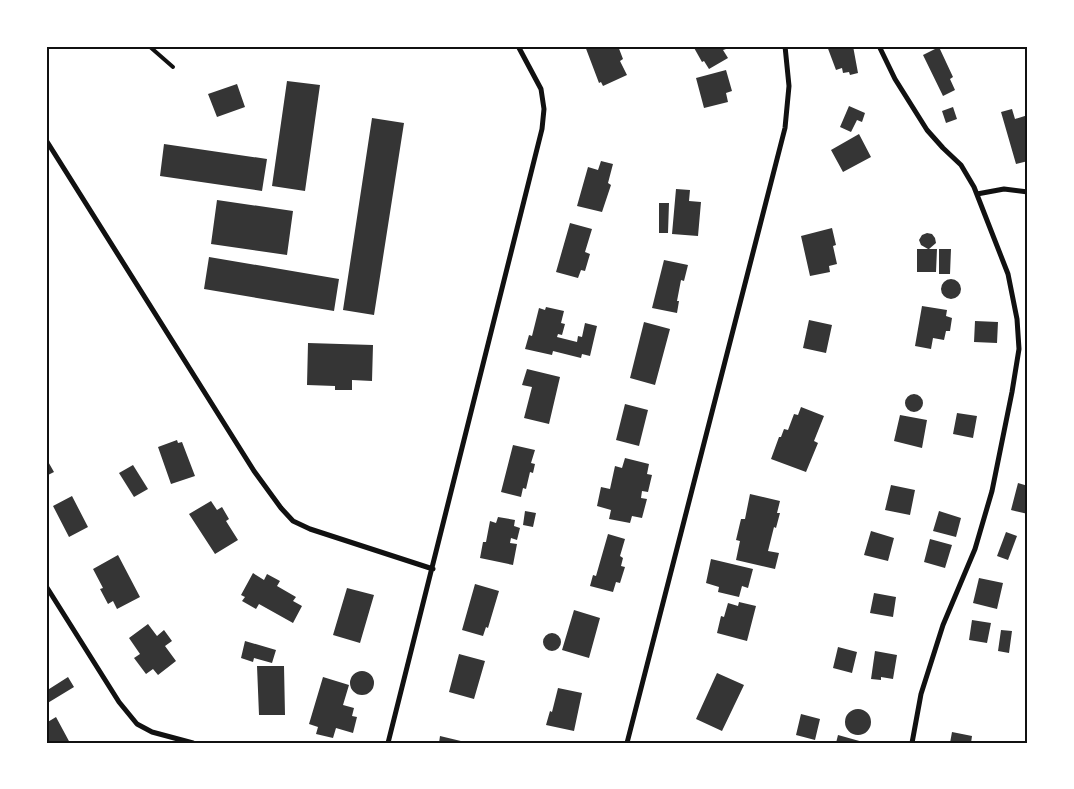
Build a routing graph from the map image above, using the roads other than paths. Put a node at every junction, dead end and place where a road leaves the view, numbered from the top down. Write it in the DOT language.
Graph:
graph roads {
  1 [pos="149,46"];
  2 [pos="518,46"];
  3 [pos="785,46"];
  4 [pos="879,46"];
  5 [pos="173,66"];
  6 [pos="46,140"];
  7 [pos="1028,192"];
  8 [pos="977,194"];
  9 [pos="433,569"];
  10 [pos="46,586"];
  11 [pos="193,743"];
  12 [pos="388,743"];
  13 [pos="627,743"];
  14 [pos="912,743"];
  1 -- 5 [label="lane"];
  2 -- 9 [label="street"];
  3 -- 13 [label="street"];
  4 -- 8 [label="street"];
  6 -- 9 [label="street"];
  7 -- 8 [label="street"];
  8 -- 14 [label="street"];
  9 -- 12 [label="street"];
  10 -- 11 [label="street"];
}
